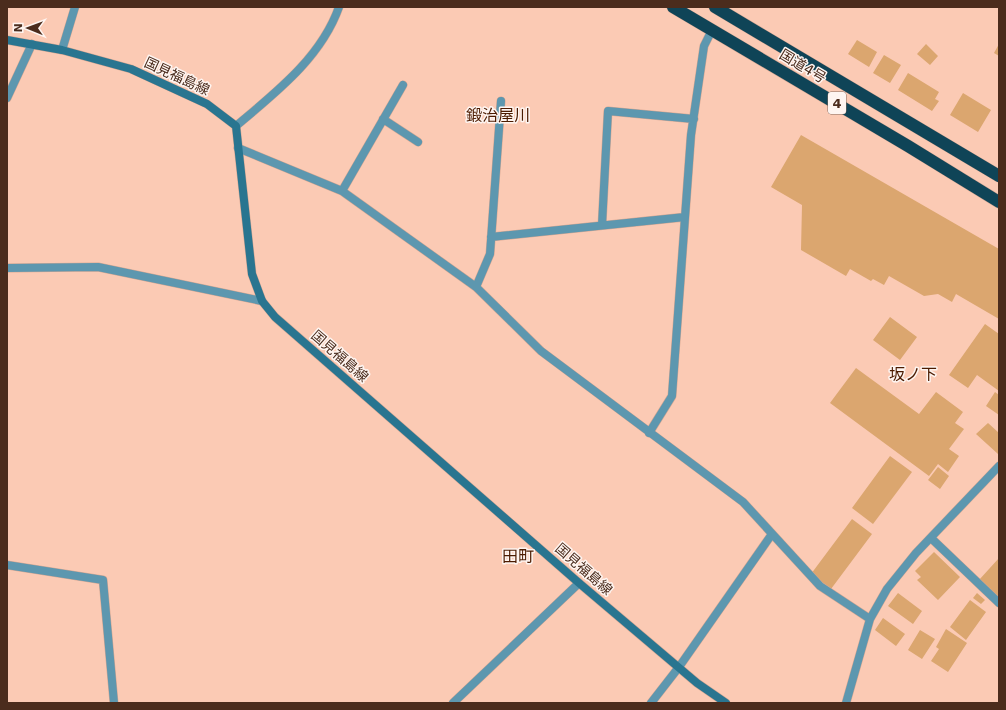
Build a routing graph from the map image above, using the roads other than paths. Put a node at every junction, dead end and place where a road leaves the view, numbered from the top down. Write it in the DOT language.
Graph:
graph roads {
  1 [pos="74,7"];
  2 [pos="339,7"];
  3 [pos="673,7"];
  4 [pos="715,7"];
  5 [pos="712,30"];
  6 [pos="7,40"];
  7 [pos="32,44"];
  8 [pos="62,50"];
  9 [pos="403,85"];
  10 [pos="7,98"];
  11 [pos="501,101"];
  12 [pos="383,119"];
  13 [pos="694,119"];
  14 [pos="236,126"];
  15 [pos="418,142"];
  16 [pos="238,148"];
  17 [pos="999,176"];
  18 [pos="342,191"];
  19 [pos="999,202"];
  20 [pos="685,217"];
  21 [pos="602,225"];
  22 [pos="491,237"];
  23 [pos="7,268"];
  24 [pos="476,286"];
  25 [pos="262,301"];
  26 [pos="649,433"];
  27 [pos="999,466"];
  28 [pos="772,534"];
  29 [pos="931,538"];
  30 [pos="7,566"];
  31 [pos="579,583"];
  32 [pos="999,603"];
  33 [pos="870,619"];
  34 [pos="679,667"];
  35 [pos="114,703"];
  36 [pos="453,703"];
  37 [pos="651,703"];
  38 [pos="726,703"];
  39 [pos="846,703"];
  1 -- 8 [label="street"];
  2 -- 14 [label="street"];
  3 -- 5 [label="highway, 国道4号 / 4"];
  4 -- 17 [label="highway, 国道4号 / 4"];
  5 -- 13 [label="street"];
  5 -- 19 [label="highway, 国道4号 / 4"];
  6 -- 7 [label="main road, 国見福島線"];
  7 -- 8 [label="main road, 国見福島線"];
  7 -- 10 [label="street"];
  8 -- 14 [label="main road, 国見福島線"];
  9 -- 12 [label="street"];
  11 -- 22 [label="street"];
  12 -- 15 [label="street"];
  12 -- 18 [label="street"];
  13 -- 20 [label="street"];
  13 -- 21 [label="street"];
  14 -- 16 [label="main road, 国見福島線"];
  16 -- 18 [label="street"];
  16 -- 25 [label="main road, 国見福島線"];
  18 -- 24 [label="street"];
  20 -- 21 [label="street"];
  20 -- 26 [label="street"];
  21 -- 22 [label="street"];
  22 -- 24 [label="street"];
  23 -- 25 [label="street"];
  24 -- 26 [label="street"];
  25 -- 31 [label="main road, 国見福島線"];
  26 -- 28 [label="street"];
  27 -- 29 [label="street"];
  28 -- 33 [label="street"];
  28 -- 34 [label="street"];
  29 -- 32 [label="street"];
  29 -- 33 [label="street"];
  30 -- 35 [label="street"];
  31 -- 34 [label="main road, 国見福島線"];
  31 -- 36 [label="street"];
  33 -- 39 [label="street"];
  34 -- 37 [label="street"];
  34 -- 38 [label="main road, 国見福島線"];
}
